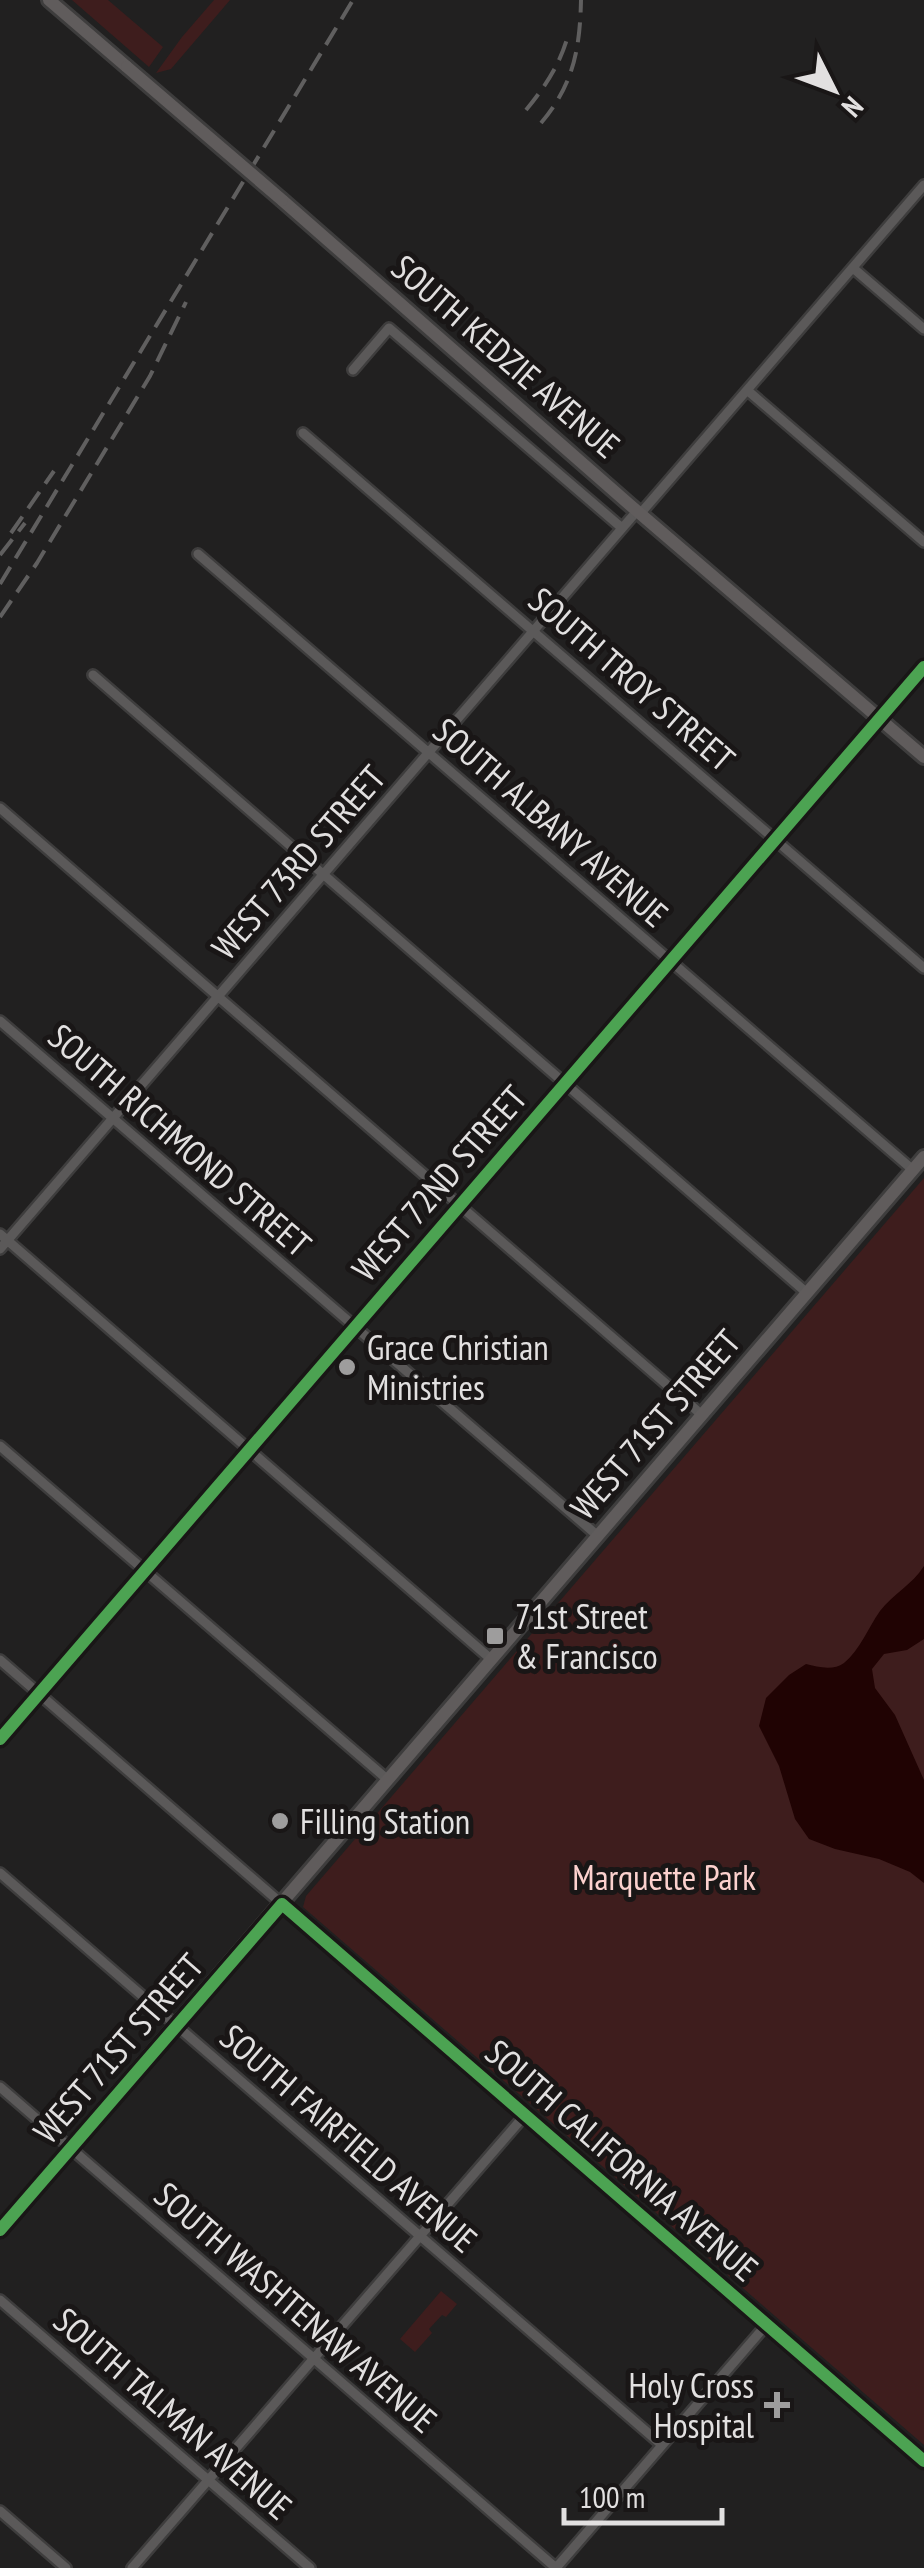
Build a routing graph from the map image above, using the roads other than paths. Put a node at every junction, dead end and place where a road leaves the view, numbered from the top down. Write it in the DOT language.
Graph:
graph roads {
  1 [pos="49,0"];
  2 [pos="924,185"];
  3 [pos="852,268"];
  4 [pos="924,330"];
  5 [pos="353,370"];
  6 [pos="747,390"];
  7 [pos="303,433"];
  8 [pos="639,512"];
  9 [pos="622,528"];
  10 [pos="924,542"];
  11 [pos="198,554"];
  12 [pos="533,631"];
  13 [pos="924,667"];
  14 [pos="93,675"];
  15 [pos="880,718"];
  16 [pos="429,752"];
  17 [pos="924,757"];
  18 [pos="0,808"];
  19 [pos="775,840"];
  20 [pos="323,874"];
  21 [pos="670,961"];
  22 [pos="924,968"];
  23 [pos="217,997"];
  24 [pos="0,1021"];
  25 [pos="564,1084"];
  26 [pos="112,1118"];
  27 [pos="924,1158"];
  28 [pos="913,1170"];
  29 [pos="460,1205"];
  30 [pos="2,1241"];
  31 [pos="807,1293"];
  32 [pos="355,1327"];
  33 [pos="702,1415"];
  34 [pos="0,1446"];
  35 [pos="250,1449"];
  36 [pos="598,1536"];
  37 [pos="144,1571"];
  38 [pos="0,1660"];
  39 [pos="492,1660"];
  40 [pos="38,1694"];
  41 [pos="0,1738"];
  42 [pos="388,1780"];
  43 [pos="0,1873"];
  44 [pos="282,1904"];
  45 [pos="177,2026"];
  46 [pos="0,2087"];
  47 [pos="525,2114"];
  48 [pos="71,2148"];
  49 [pos="0,2230"];
  50 [pos="420,2236"];
  51 [pos="0,2300"];
  52 [pos="767,2324"];
  53 [pos="314,2358"];
  54 [pos="662,2445"];
  55 [pos="924,2461"];
  56 [pos="208,2480"];
  57 [pos="0,2511"];
  58 [pos="66,2568"];
  59 [pos="132,2568"];
  60 [pos="310,2568"];
  61 [pos="556,2568"];
  1 -- 8 [label="main road, SOUTH KEDZIE AVENUE, bridge"];
  2 -- 3 [label="street, WEST 73RD STREET"];
  3 -- 4 [label="street"];
  3 -- 6 [label="street, WEST 73RD STREET"];
  5 -- 9 [label="street, SOUTH KEDZIE AVENUE"];
  6 -- 8 [label="street, WEST 73RD STREET"];
  6 -- 10 [label="street"];
  7 -- 12 [label="street, SOUTH TROY STREET"];
  8 -- 9 [label="street, WEST 73RD STREET"];
  8 -- 15 [label="main road, SOUTH KEDZIE AVENUE"];
  9 -- 12 [label="street, WEST 73RD STREET"];
  11 -- 16 [label="street, SOUTH ALBANY AVENUE"];
  12 -- 16 [label="street, WEST 73RD STREET"];
  12 -- 19 [label="street, SOUTH TROY STREET"];
  13 -- 15 [label="street, WEST 72ND STREET"];
  14 -- 20 [label="street"];
  15 -- 17 [label="main road, SOUTH KEDZIE AVENUE"];
  15 -- 19 [label="street, WEST 72ND STREET"];
  16 -- 20 [label="street, WEST 73RD STREET"];
  16 -- 21 [label="street, SOUTH ALBANY AVENUE"];
  18 -- 23 [label="street"];
  19 -- 21 [label="street, WEST 72ND STREET"];
  19 -- 22 [label="street, SOUTH TROY STREET"];
  20 -- 23 [label="street, WEST 73RD STREET"];
  20 -- 25 [label="street"];
  21 -- 25 [label="street, WEST 72ND STREET"];
  21 -- 28 [label="street, SOUTH ALBANY AVENUE"];
  23 -- 26 [label="street, WEST 73RD STREET"];
  23 -- 29 [label="street"];
  24 -- 26 [label="street, SOUTH RICHMOND STREET"];
  25 -- 29 [label="street, WEST 72ND STREET"];
  25 -- 31 [label="street"];
  26 -- 30 [label="street, WEST 73RD STREET"];
  26 -- 32 [label="street, SOUTH RICHMOND STREET"];
  27 -- 28 [label="main road, WEST 71ST STREET"];
  28 -- 31 [label="main road, WEST 71ST STREET"];
  29 -- 32 [label="street, WEST 72ND STREET"];
  29 -- 33 [label="street"];
  30 -- 35 [label="street"];
  31 -- 33 [label="main road, WEST 71ST STREET"];
  32 -- 35 [label="street, WEST 72ND STREET"];
  32 -- 36 [label="street, SOUTH RICHMOND STREET"];
  33 -- 36 [label="main road, WEST 71ST STREET"];
  34 -- 37 [label="street"];
  35 -- 37 [label="street, WEST 72ND STREET"];
  35 -- 39 [label="street"];
  36 -- 39 [label="main road, WEST 71ST STREET"];
  37 -- 40 [label="street, WEST 72ND STREET"];
  37 -- 42 [label="street"];
  38 -- 40 [label="street, SOUTH CALIFORNIA AVENUE"];
  39 -- 42 [label="main road, WEST 71ST STREET"];
  40 -- 41 [label="street, WEST 72ND STREET"];
  40 -- 44 [label="street, SOUTH CALIFORNIA AVENUE"];
  42 -- 44 [label="main road, WEST 71ST STREET"];
  43 -- 45 [label="street, SOUTH FAIRFIELD AVENUE"];
  44 -- 45 [label="main road, WEST 71ST STREET"];
  44 -- 47 [label="main road, SOUTH CALIFORNIA AVENUE"];
  45 -- 48 [label="main road, WEST 71ST STREET"];
  45 -- 50 [label="street, SOUTH FAIRFIELD AVENUE"];
  46 -- 48 [label="street, SOUTH WASHTENAW AVENUE"];
  47 -- 50 [label="street"];
  47 -- 52 [label="main road, SOUTH CALIFORNIA AVENUE"];
  48 -- 49 [label="main road, WEST 71ST STREET"];
  48 -- 53 [label="street, SOUTH WASHTENAW AVENUE"];
  50 -- 53 [label="street"];
  50 -- 54 [label="street, SOUTH FAIRFIELD AVENUE"];
  51 -- 56 [label="street, SOUTH TALMAN AVENUE"];
  52 -- 54 [label="street"];
  52 -- 55 [label="main road, SOUTH CALIFORNIA AVENUE"];
  53 -- 56 [label="street"];
  53 -- 61 [label="street, SOUTH WASHTENAW AVENUE"];
  54 -- 61 [label="street"];
  56 -- 59 [label="street"];
  56 -- 60 [label="street, SOUTH TALMAN AVENUE"];
  57 -- 58 [label="street"];
}
